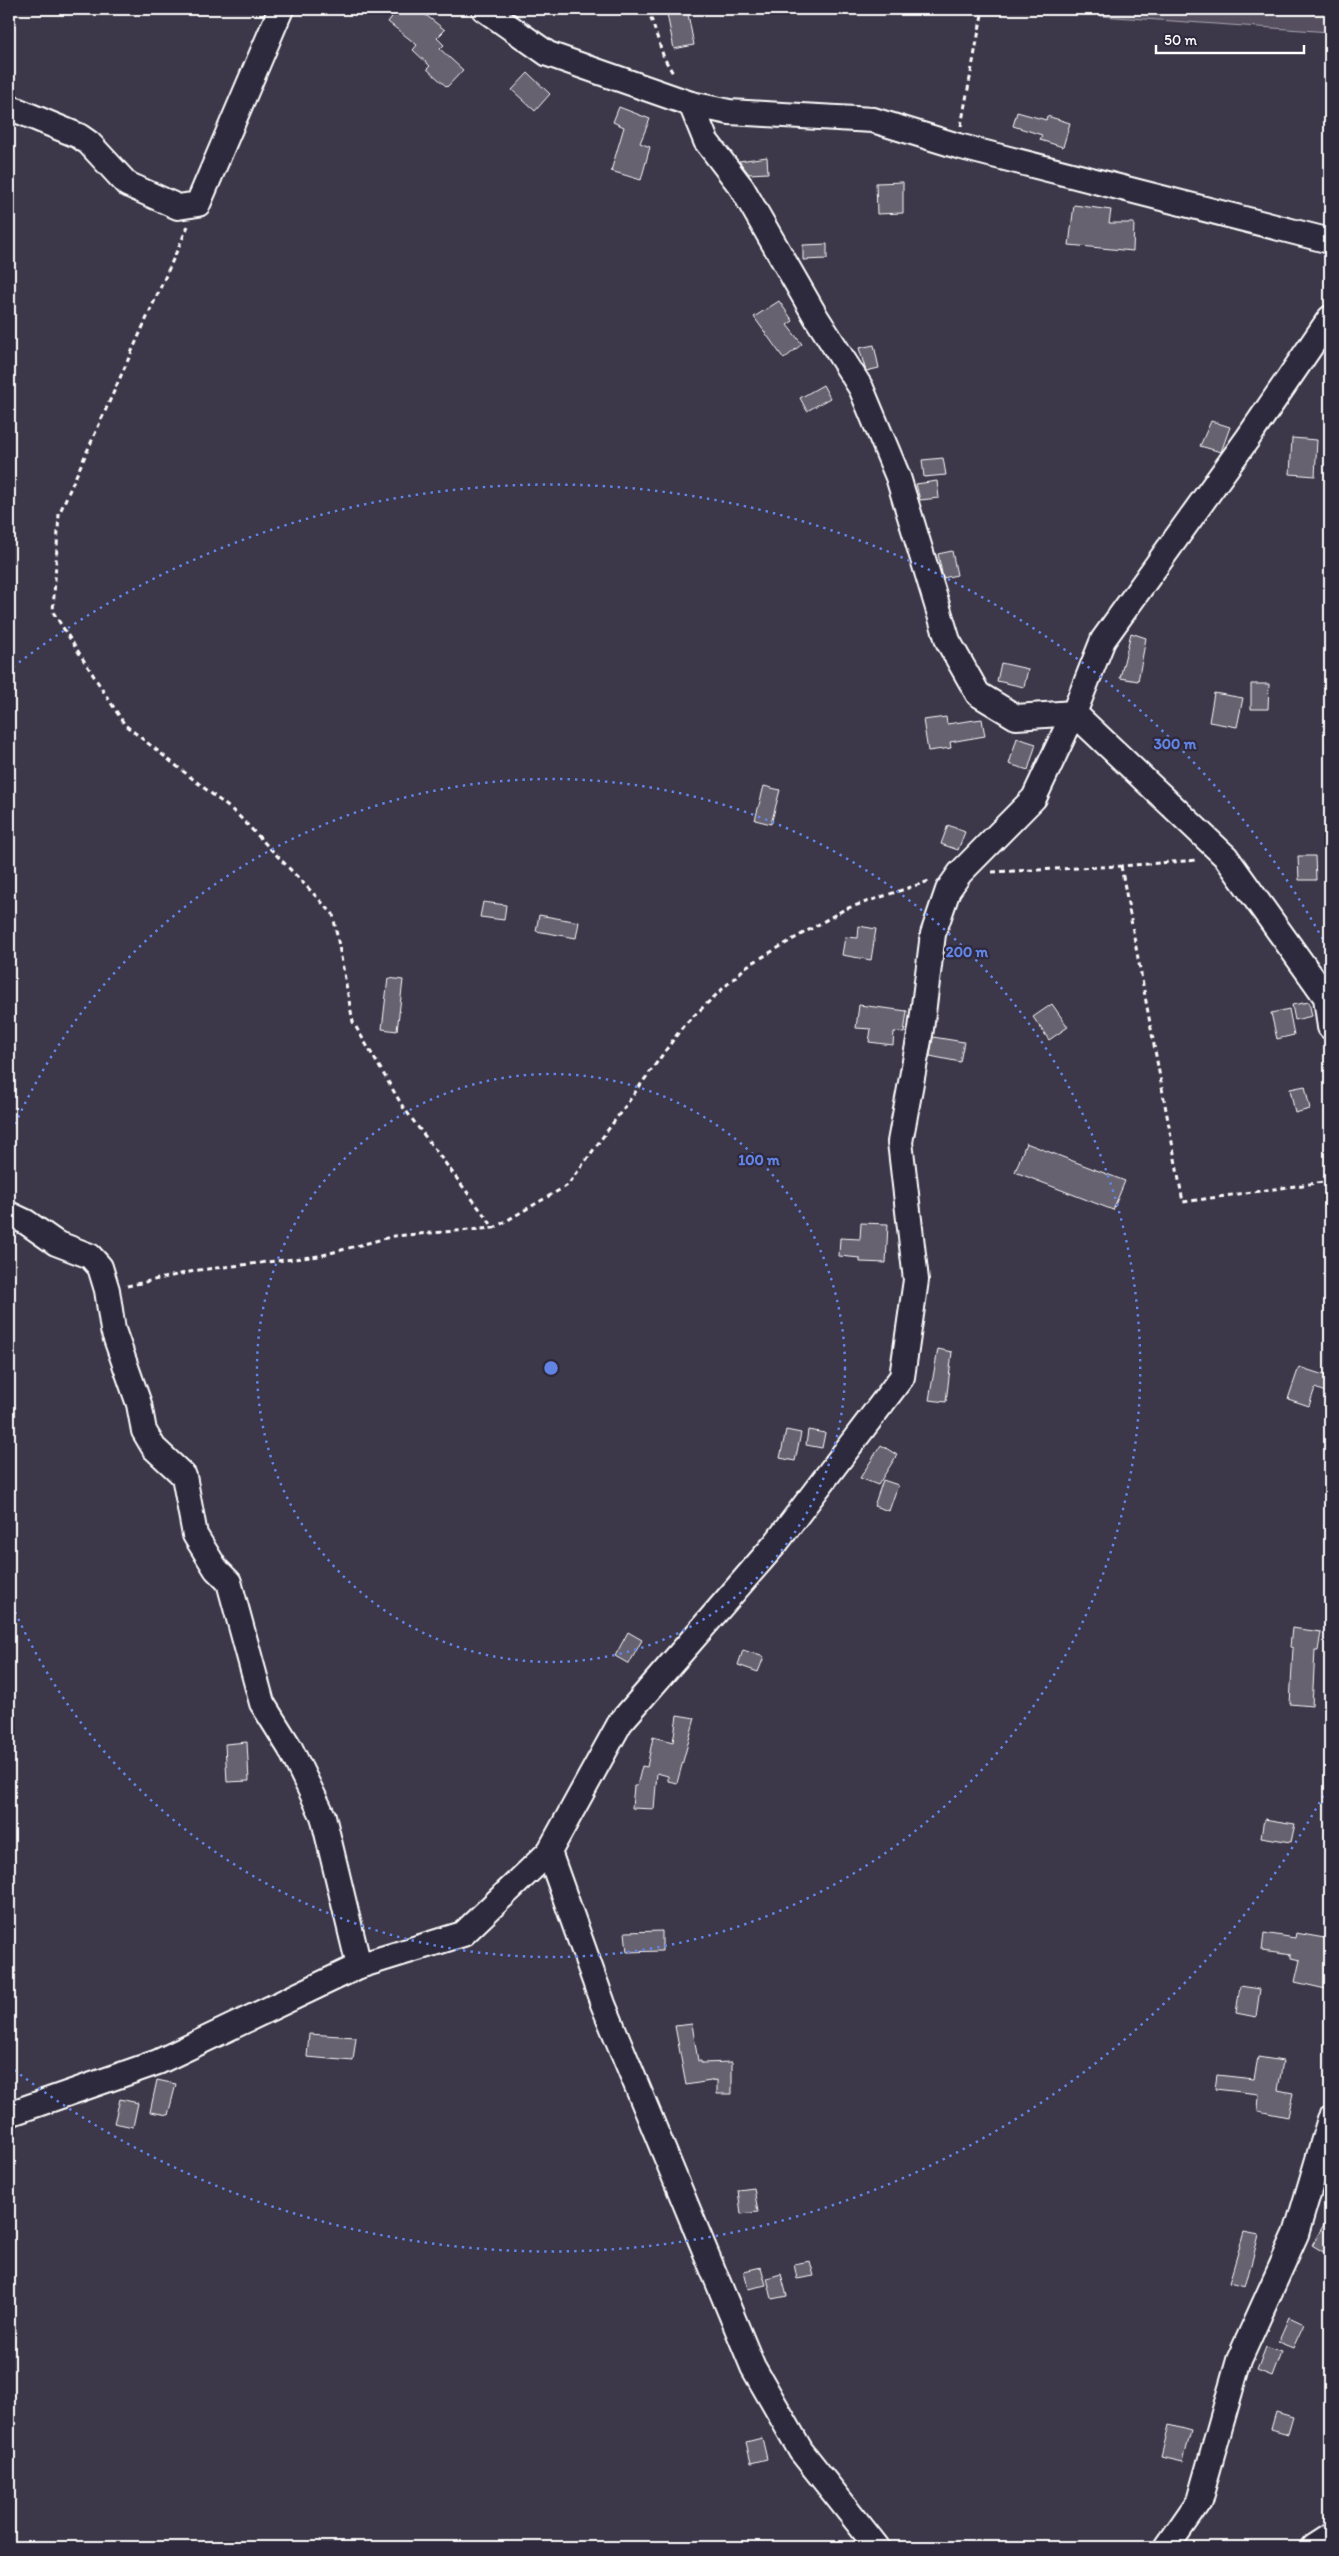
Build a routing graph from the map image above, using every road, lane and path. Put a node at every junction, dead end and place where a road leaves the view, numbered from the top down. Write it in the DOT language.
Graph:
graph roads {
  1 [pos="281,9"];
  2 [pos="484,9"];
  3 [pos="648,9"];
  4 [pos="982,9"];
  5 [pos="691,104"];
  6 [pos="9,107"];
  7 [pos="958,146"];
  8 [pos="198,204"];
  9 [pos="1330,240"];
  10 [pos="1330,318"];
  11 [pos="1074,713"];
  12 [pos="1226,857"];
  13 [pos="1121,866"];
  14 [pos="960,873"];
  15 [pos="1330,1027"];
  16 [pos="1330,1181"];
  17 [pos="9,1214"];
  18 [pos="494,1228"];
  19 [pos="107,1290"];
  20 [pos="549,1852"];
  21 [pos="359,1966"];
  22 [pos="9,2114"];
  23 [pos="1330,2119"];
  24 [pos="1330,2536"];
  25 [pos="877,2547"];
  26 [pos="1168,2547"];
  27 [pos="1313,2547"];
  1 -- 8 [label="street"];
  2 -- 5 [label="street"];
  3 -- 5 [label="path"];
  4 -- 7 [label="path"];
  5 -- 7 [label="street"];
  5 -- 11 [label="street"];
  6 -- 8 [label="street"];
  7 -- 9 [label="street"];
  8 -- 18 [label="path"];
  10 -- 11 [label="street"];
  11 -- 12 [label="street"];
  11 -- 14 [label="street"];
  12 -- 13 [label="path"];
  12 -- 15 [label="street"];
  13 -- 14 [label="path"];
  13 -- 16 [label="path"];
  14 -- 18 [label="path"];
  14 -- 20 [label="street"];
  17 -- 19 [label="street"];
  18 -- 19 [label="path"];
  19 -- 21 [label="street"];
  20 -- 21 [label="street"];
  20 -- 25 [label="street"];
  21 -- 22 [label="street"];
  23 -- 26 [label="street"];
  24 -- 27 [label="street"];
}
